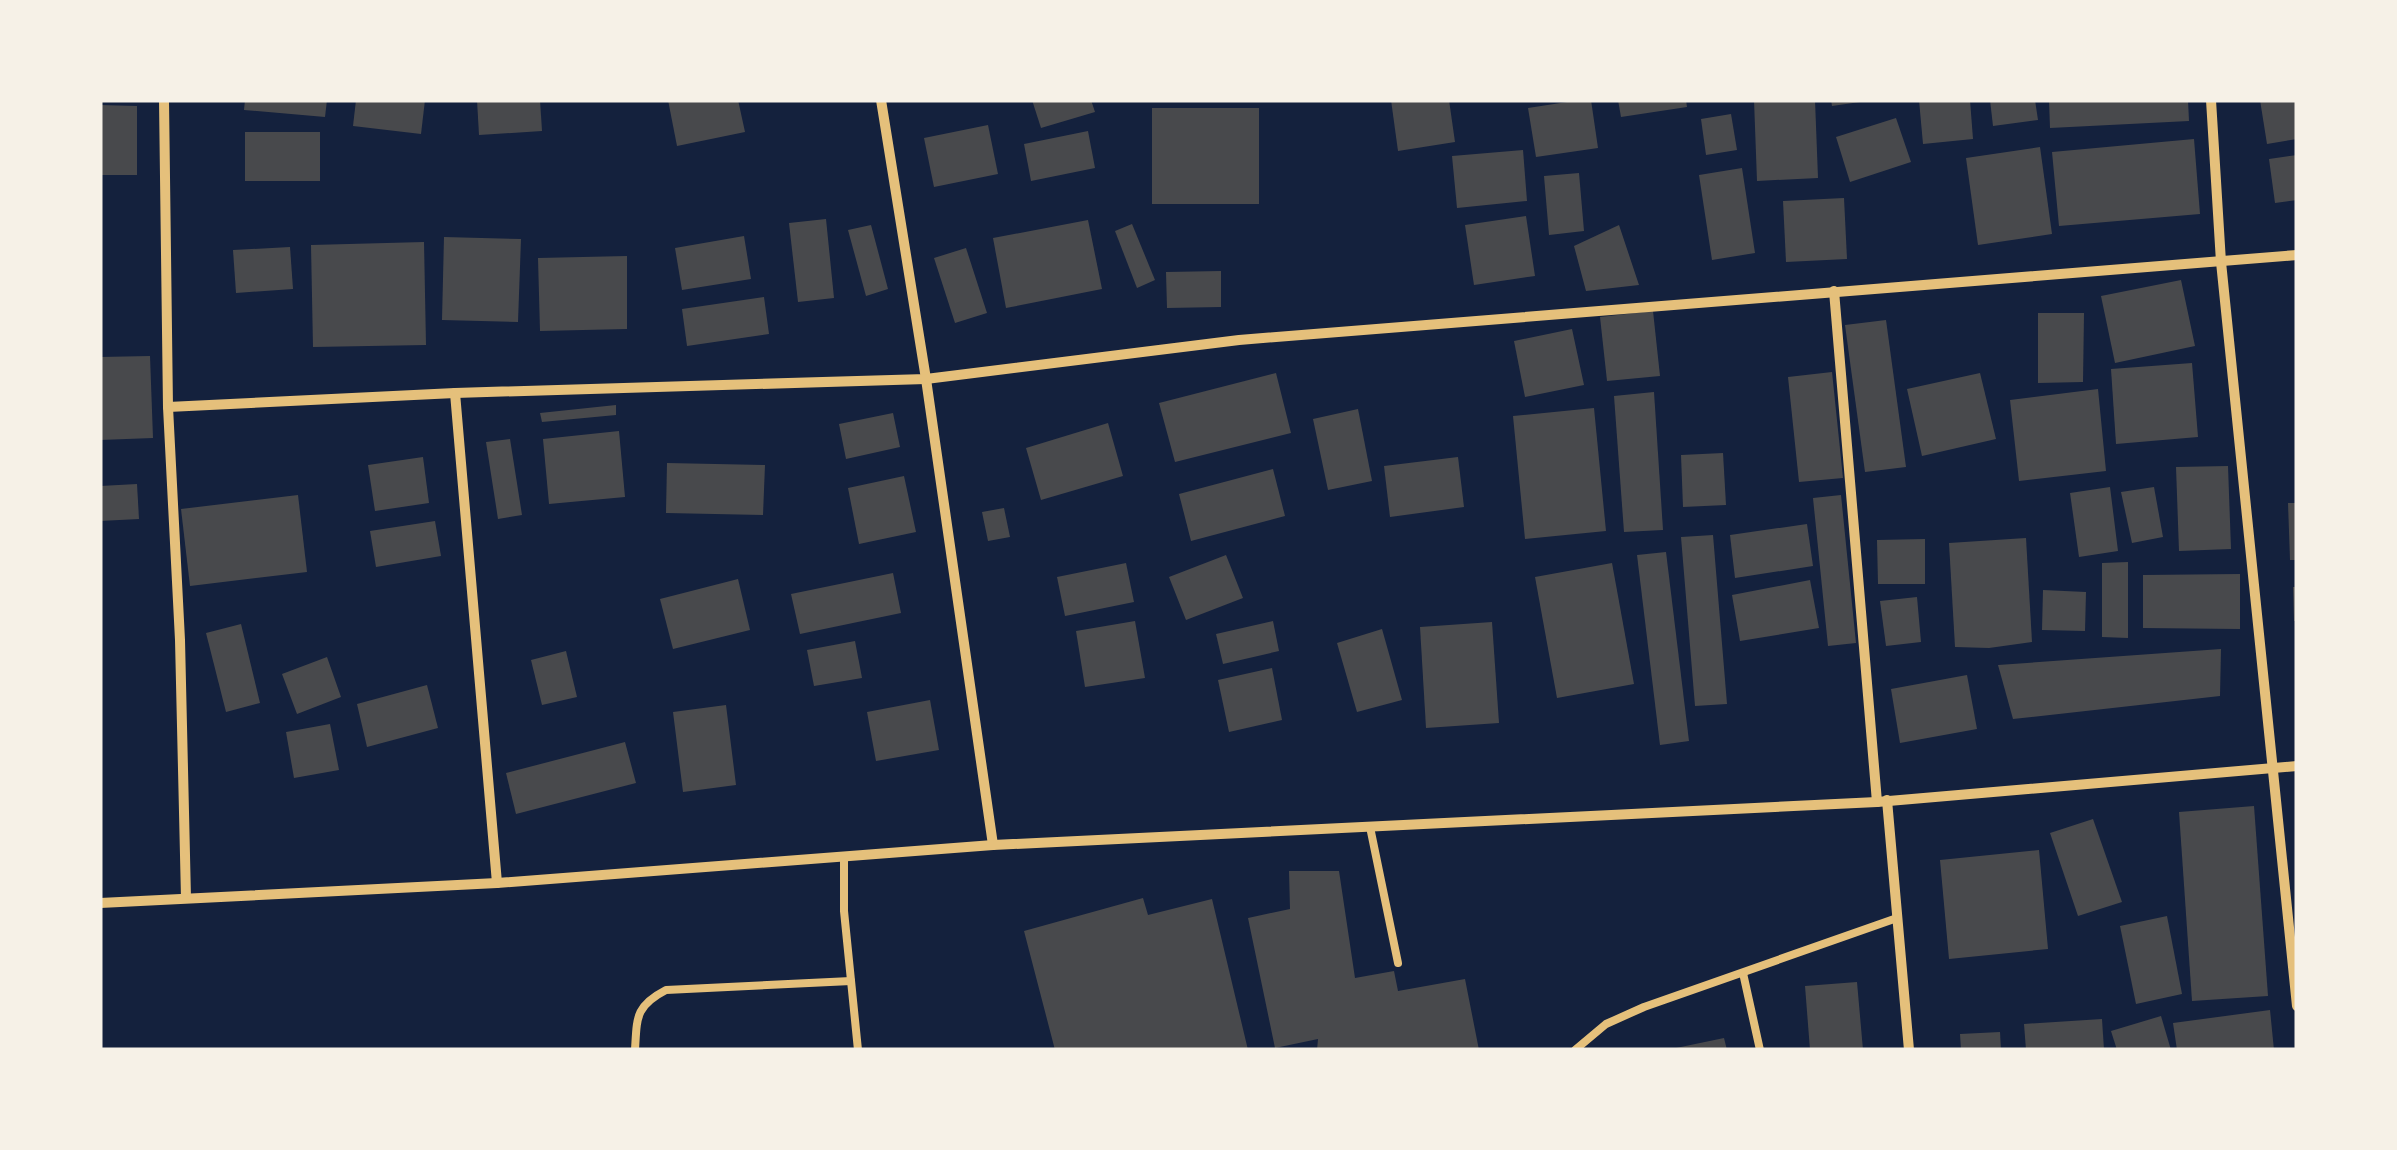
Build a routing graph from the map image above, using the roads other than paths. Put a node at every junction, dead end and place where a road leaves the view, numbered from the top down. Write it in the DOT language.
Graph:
graph roads {
  1 [pos="164,100"];
  2 [pos="881,100"];
  3 [pos="2210,100"];
  4 [pos="2297,255"];
  5 [pos="2221,262"];
  6 [pos="1834,291"];
  7 [pos="926,378"];
  8 [pos="455,393"];
  9 [pos="168,407"];
  10 [pos="2297,766"];
  11 [pos="2275,768"];
  12 [pos="1882,801"];
  13 [pos="1370,827"];
  14 [pos="994,845"];
  15 [pos="844,858"];
  16 [pos="497,882"];
  17 [pos="186,898"];
  18 [pos="100,903"];
  19 [pos="1897,918"];
  20 [pos="1398,963"];
  21 [pos="1743,972"];
  22 [pos="852,981"];
  23 [pos="2297,1006"];
  24 [pos="635,1050"];
  25 [pos="858,1050"];
  26 [pos="1575,1050"];
  27 [pos="1760,1050"];
  28 [pos="1908,1050"];
  1 -- 9 [label="street"];
  2 -- 7 [label="street"];
  3 -- 5 [label="street"];
  4 -- 5 [label="street"];
  5 -- 6 [label="street"];
  5 -- 11 [label="street"];
  6 -- 7 [label="street"];
  6 -- 12 [label="street"];
  7 -- 8 [label="street"];
  7 -- 14 [label="street"];
  8 -- 9 [label="street"];
  8 -- 16 [label="street"];
  9 -- 17 [label="street"];
  10 -- 11 [label="street"];
  11 -- 12 [label="street"];
  11 -- 23 [label="street"];
  12 -- 13 [label="street"];
  12 -- 19 [label="street"];
  13 -- 14 [label="street"];
  13 -- 20 [label="lane"];
  14 -- 15 [label="street"];
  15 -- 16 [label="street"];
  15 -- 22 [label="lane"];
  16 -- 17 [label="street"];
  17 -- 18 [label="street"];
  19 -- 21 [label="lane"];
  19 -- 28 [label="street"];
  21 -- 26 [label="lane"];
  21 -- 27 [label="lane"];
  22 -- 24 [label="lane"];
  22 -- 25 [label="lane"];
}
